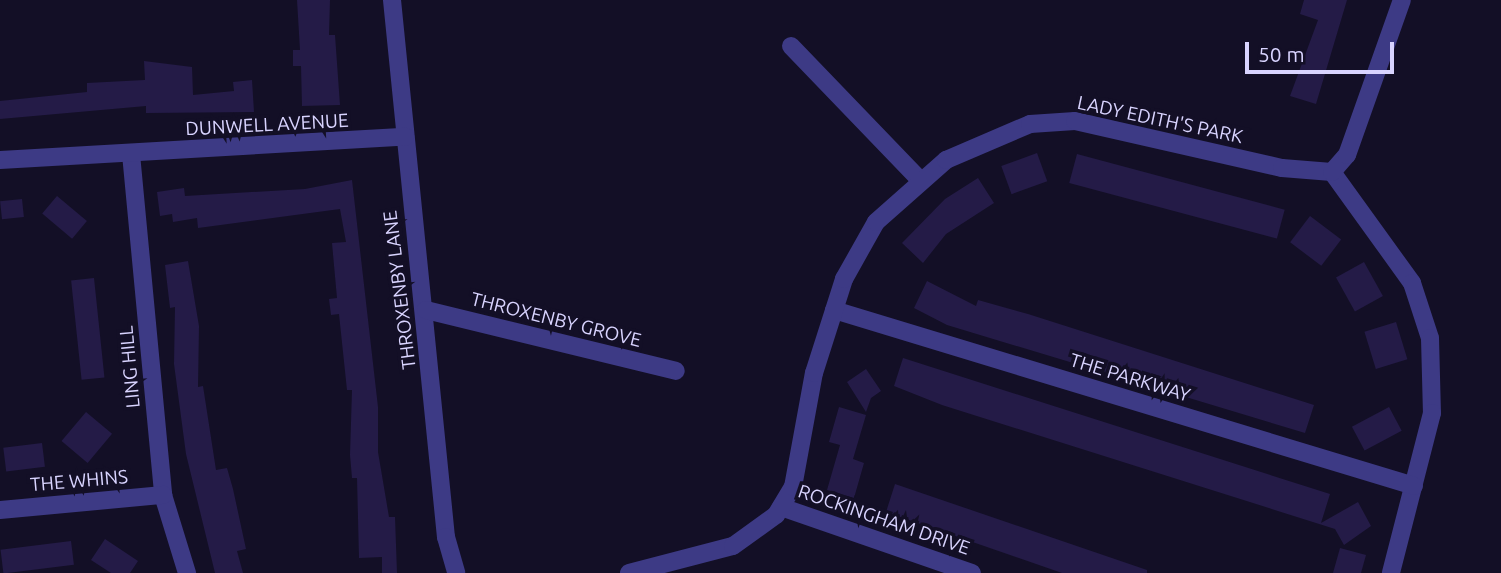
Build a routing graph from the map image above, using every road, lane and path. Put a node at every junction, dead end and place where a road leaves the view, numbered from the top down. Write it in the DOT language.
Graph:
graph roads {
  1 [pos="392,0"];
  2 [pos="1402,0"];
  3 [pos="792,46"];
  4 [pos="405,137"];
  5 [pos="131,154"];
  6 [pos="0,160"];
  7 [pos="1332,172"];
  8 [pos="920,180"];
  9 [pos="426,310"];
  10 [pos="834,310"];
  11 [pos="676,372"];
  12 [pos="1414,486"];
  13 [pos="163,495"];
  14 [pos="781,507"];
  15 [pos="0,510"];
  16 [pos="187,573"];
  17 [pos="457,573"];
  18 [pos="629,573"];
  19 [pos="972,573"];
  20 [pos="1391,573"];
  1 -- 4 [label="street, THROXENBY LANE"];
  2 -- 7 [label="street"];
  3 -- 8 [label="street"];
  4 -- 5 [label="street, DUNWELL AVENUE"];
  4 -- 9 [label="street, THROXENBY LANE"];
  5 -- 6 [label="street, DUNWELL AVENUE"];
  5 -- 13 [label="street, LING HILL"];
  7 -- 8 [label="street, LADY EDITH'S PARK"];
  7 -- 12 [label="street"];
  8 -- 10 [label="street, LADY EDITH'S PARK"];
  9 -- 11 [label="street, THROXENBY GROVE"];
  9 -- 17 [label="street, THROXENBY LANE"];
  10 -- 12 [label="street, THE PARKWAY"];
  10 -- 14 [label="street, LADY EDITH'S PARK"];
  12 -- 20 [label="street"];
  13 -- 15 [label="street, THE WHINS"];
  13 -- 16 [label="street, LING HILL"];
  14 -- 18 [label="street, LADY EDITH'S PARK"];
  14 -- 19 [label="street, ROCKINGHAM DRIVE"];
}
